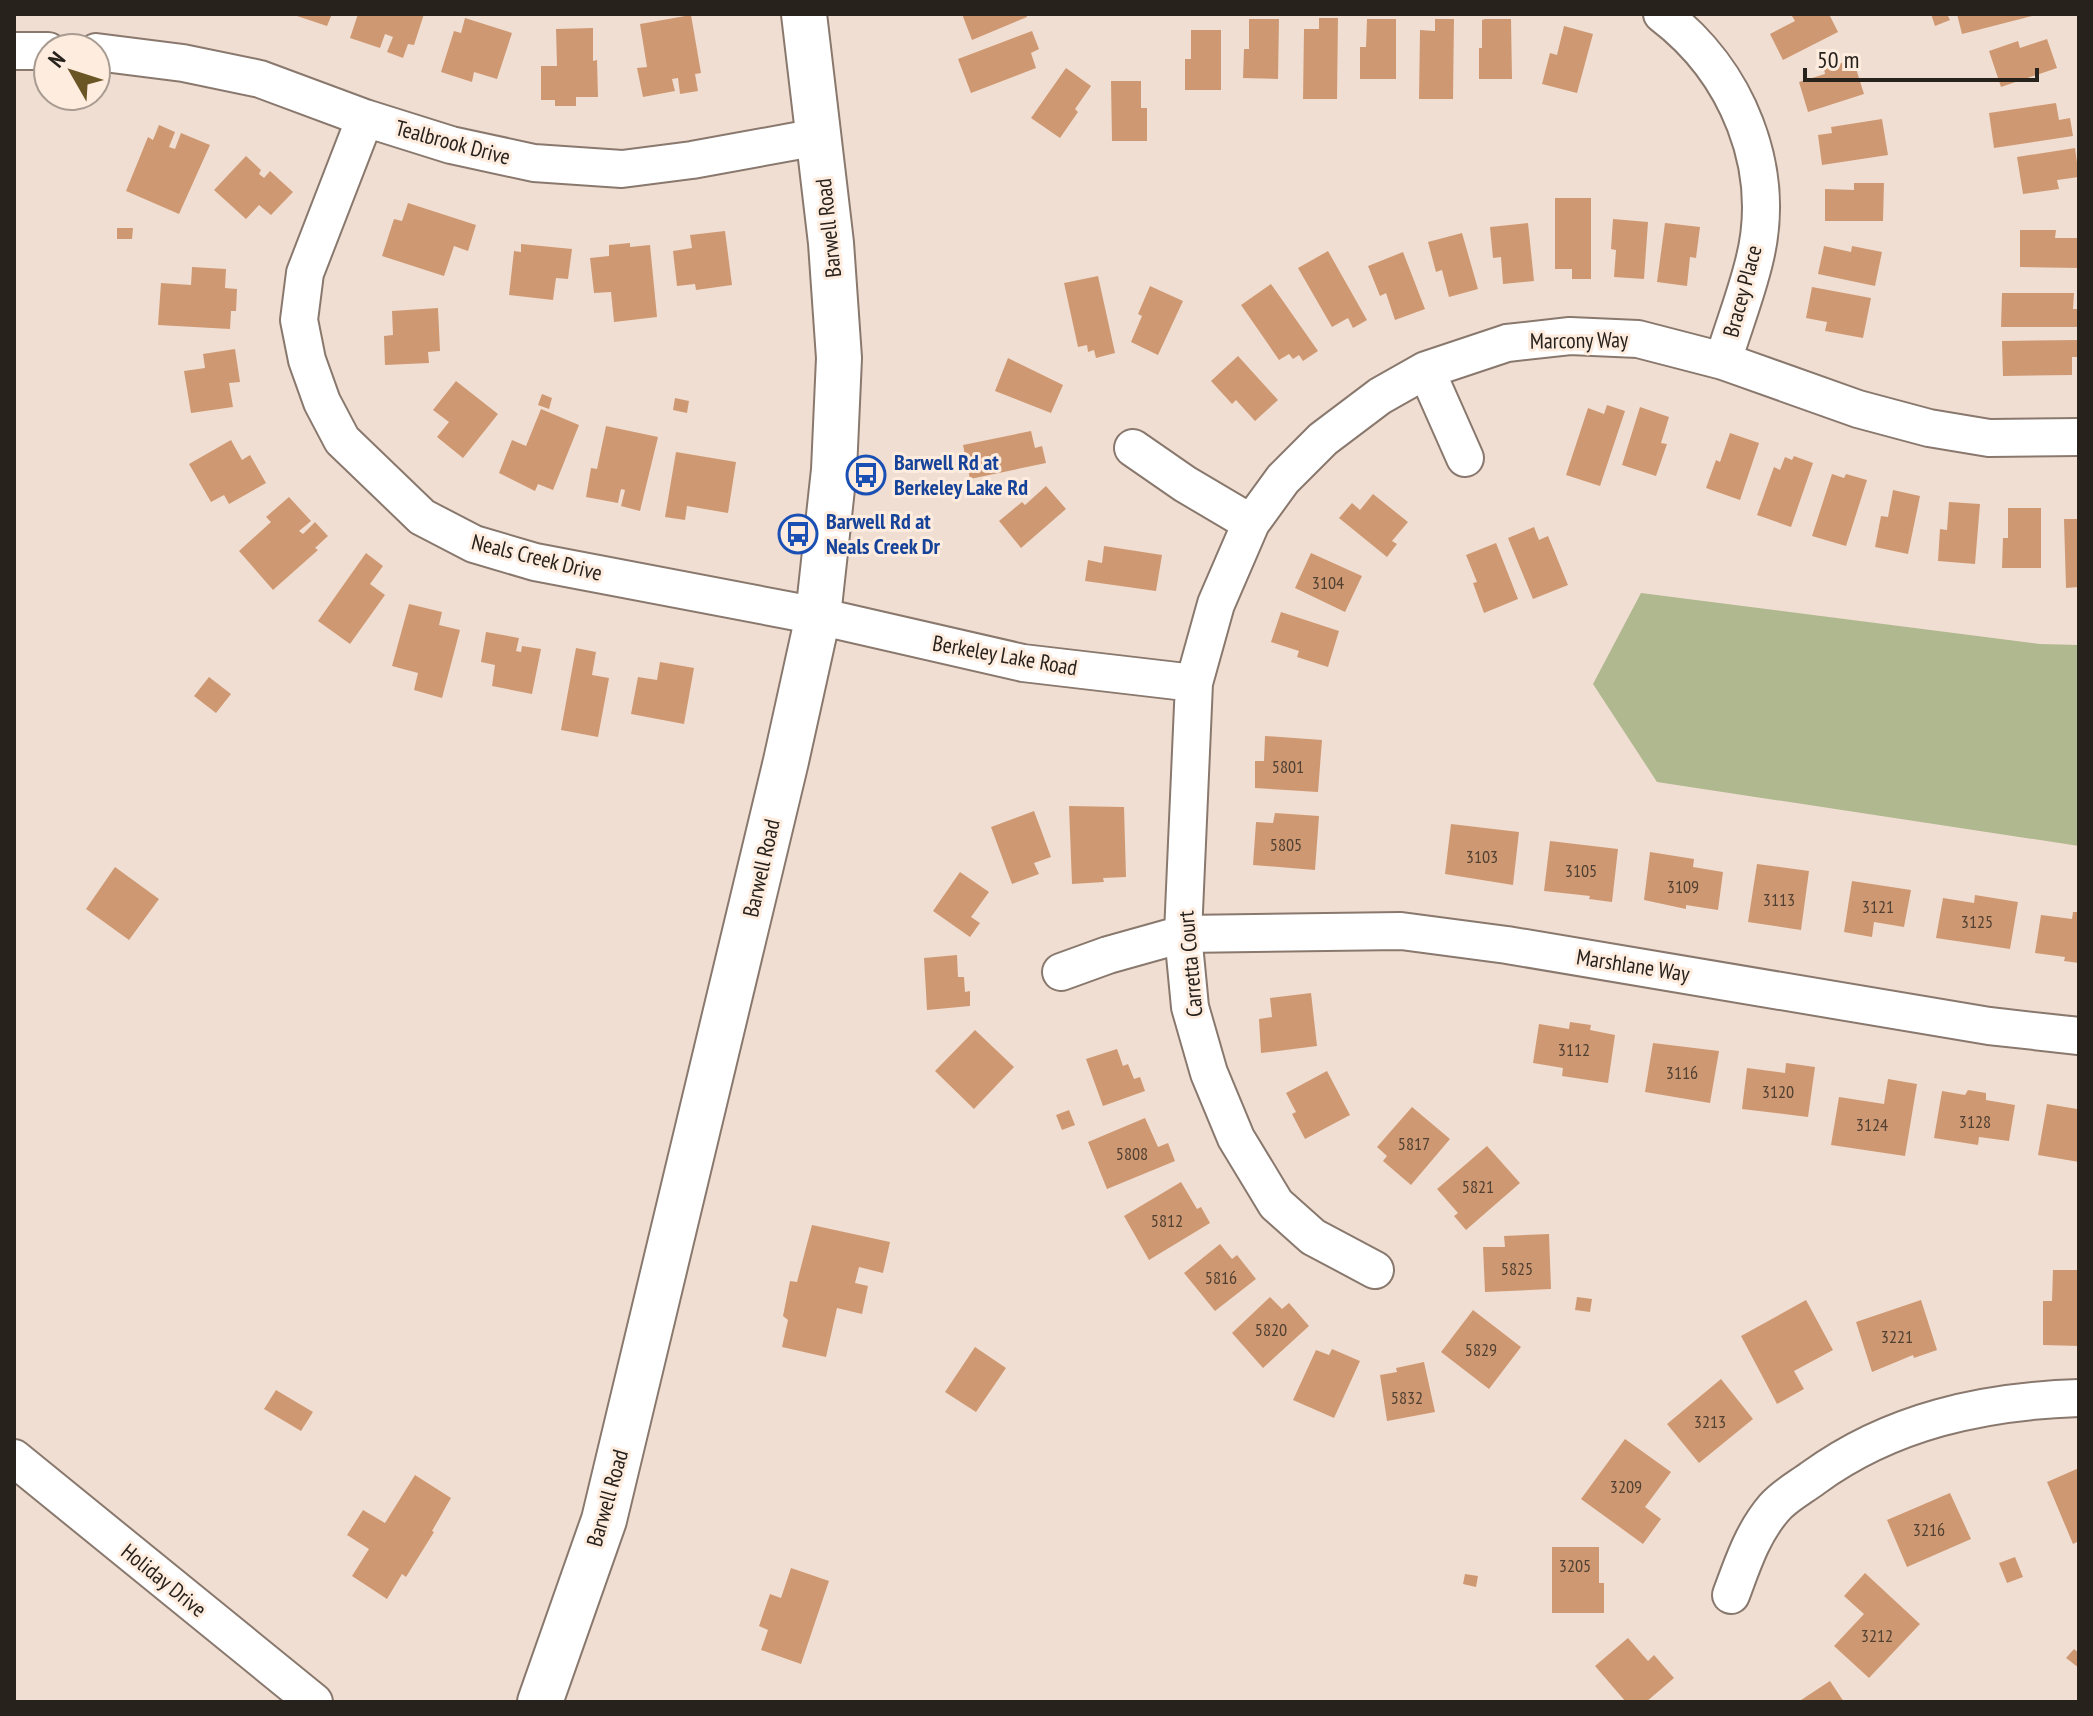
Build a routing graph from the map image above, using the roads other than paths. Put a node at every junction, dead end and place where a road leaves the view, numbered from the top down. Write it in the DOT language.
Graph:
graph roads {
  1 [pos="804,14"];
  2 [pos="1662,14"];
  3 [pos="112,54"];
  4 [pos="365,118"];
  5 [pos="818,137"];
  6 [pos="1723,361"];
  7 [pos="1426,370"];
  8 [pos="2079,437"];
  9 [pos="1133,448"];
  10 [pos="1465,458"];
  11 [pos="1251,523"];
  12 [pos="818,616"];
  13 [pos="1194,683"];
  14 [pos="1183,934"];
  15 [pos="1061,972"];
  16 [pos="2079,1036"];
  17 [pos="1375,1270"];
  18 [pos="2079,1398"];
  19 [pos="14,1458"];
  20 [pos="1731,1595"];
  21 [pos="314,1702"];
  22 [pos="540,1702"];
  1 -- 5 [label="street, Barwell Road"];
  2 -- 6 [label="street, Bracey Place"];
  3 -- 4 [label="street, Tealbrook Drive"];
  4 -- 5 [label="street, Tealbrook Drive"];
  4 -- 12 [label="street, Neals Creek Drive"];
  5 -- 12 [label="street, Barwell Road"];
  6 -- 7 [label="street, Marcony Way"];
  6 -- 8 [label="street, Marcony Way"];
  7 -- 10 [label="street"];
  7 -- 11 [label="street, Marcony Way"];
  9 -- 11 [label="street"];
  11 -- 13 [label="street, Marcony Way"];
  12 -- 13 [label="street, Berkeley Lake Road"];
  12 -- 22 [label="street, Barwell Road"];
  13 -- 14 [label="street, Carretta Court"];
  14 -- 15 [label="street, Marshlane Way"];
  14 -- 16 [label="street, Marshlane Way"];
  14 -- 17 [label="street, Carretta Court"];
  18 -- 20 [label="street"];
  19 -- 21 [label="street, Holiday Drive"];
}
